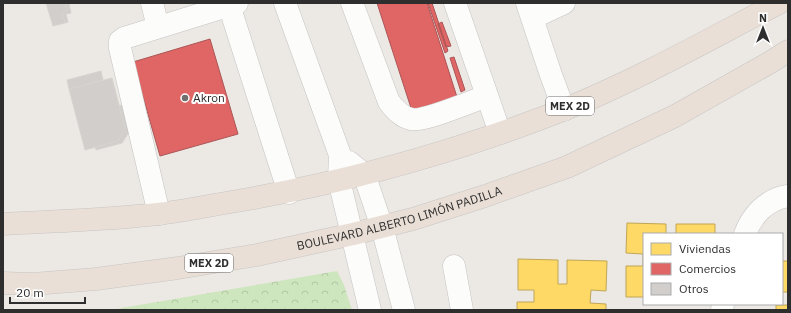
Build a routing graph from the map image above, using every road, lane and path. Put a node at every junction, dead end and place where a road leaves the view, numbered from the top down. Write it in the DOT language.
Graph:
graph roads {
  1 [pos="152,3"];
  2 [pos="285,3"];
  3 [pos="352,3"];
  4 [pos="455,3"];
  5 [pos="564,3"];
  6 [pos="233,4"];
  7 [pos="772,7"];
  8 [pos="530,11"];
  9 [pos="158,27"];
  10 [pos="788,51"];
  11 [pos="487,96"];
  12 [pos="564,110"];
  13 [pos="500,133"];
  14 [pos="340,155"];
  15 [pos="364,174"];
  16 [pos="339,180"];
  17 [pos="289,192"];
  18 [pos="788,196"];
  19 [pos="159,214"];
  20 [pos="3,224"];
  21 [pos="382,227"];
  22 [pos="745,233"];
  23 [pos="353,234"];
  24 [pos="454,266"];
  25 [pos="3,283"];
  26 [pos="370,310"];
  27 [pos="404,310"];
  28 [pos="462,310"];
  1 -- 9 [label="street"];
  2 -- 14 [label="street"];
  3 -- 11 [label="street"];
  4 -- 11 [label="street"];
  5 -- 8 [label="street"];
  6 -- 9 [label="street"];
  6 -- 17 [label="street"];
  7 -- 12 [label="highway, MEX 2D"];
  8 -- 12 [label="street"];
  9 -- 19 [label="street"];
  10 -- 21 [label="highway, BOULEVARD ALBERTO LIMÓN PADILLA / MEX 2D"];
  11 -- 13 [label="street"];
  12 -- 13 [label="highway, MEX 2D"];
  13 -- 15 [label="highway, MEX 2D"];
  14 -- 15 [label="street"];
  14 -- 16 [label="street"];
  15 -- 16 [label="highway, MEX 2D"];
  15 -- 21 [label="street"];
  16 -- 17 [label="highway, MEX 2D"];
  16 -- 23 [label="street"];
  17 -- 19 [label="highway, MEX 2D"];
  18 -- 22 [label="street"];
  19 -- 20 [label="highway, MEX 2D"];
  21 -- 23 [label="highway, BOULEVARD ALBERTO LIMÓN PADILLA / MEX 2D"];
  21 -- 27 [label="street"];
  23 -- 25 [label="highway, BOULEVARD ALBERTO LIMÓN PADILLA / MEX 2D"];
  23 -- 26 [label="street"];
  24 -- 28 [label="street"];
}
